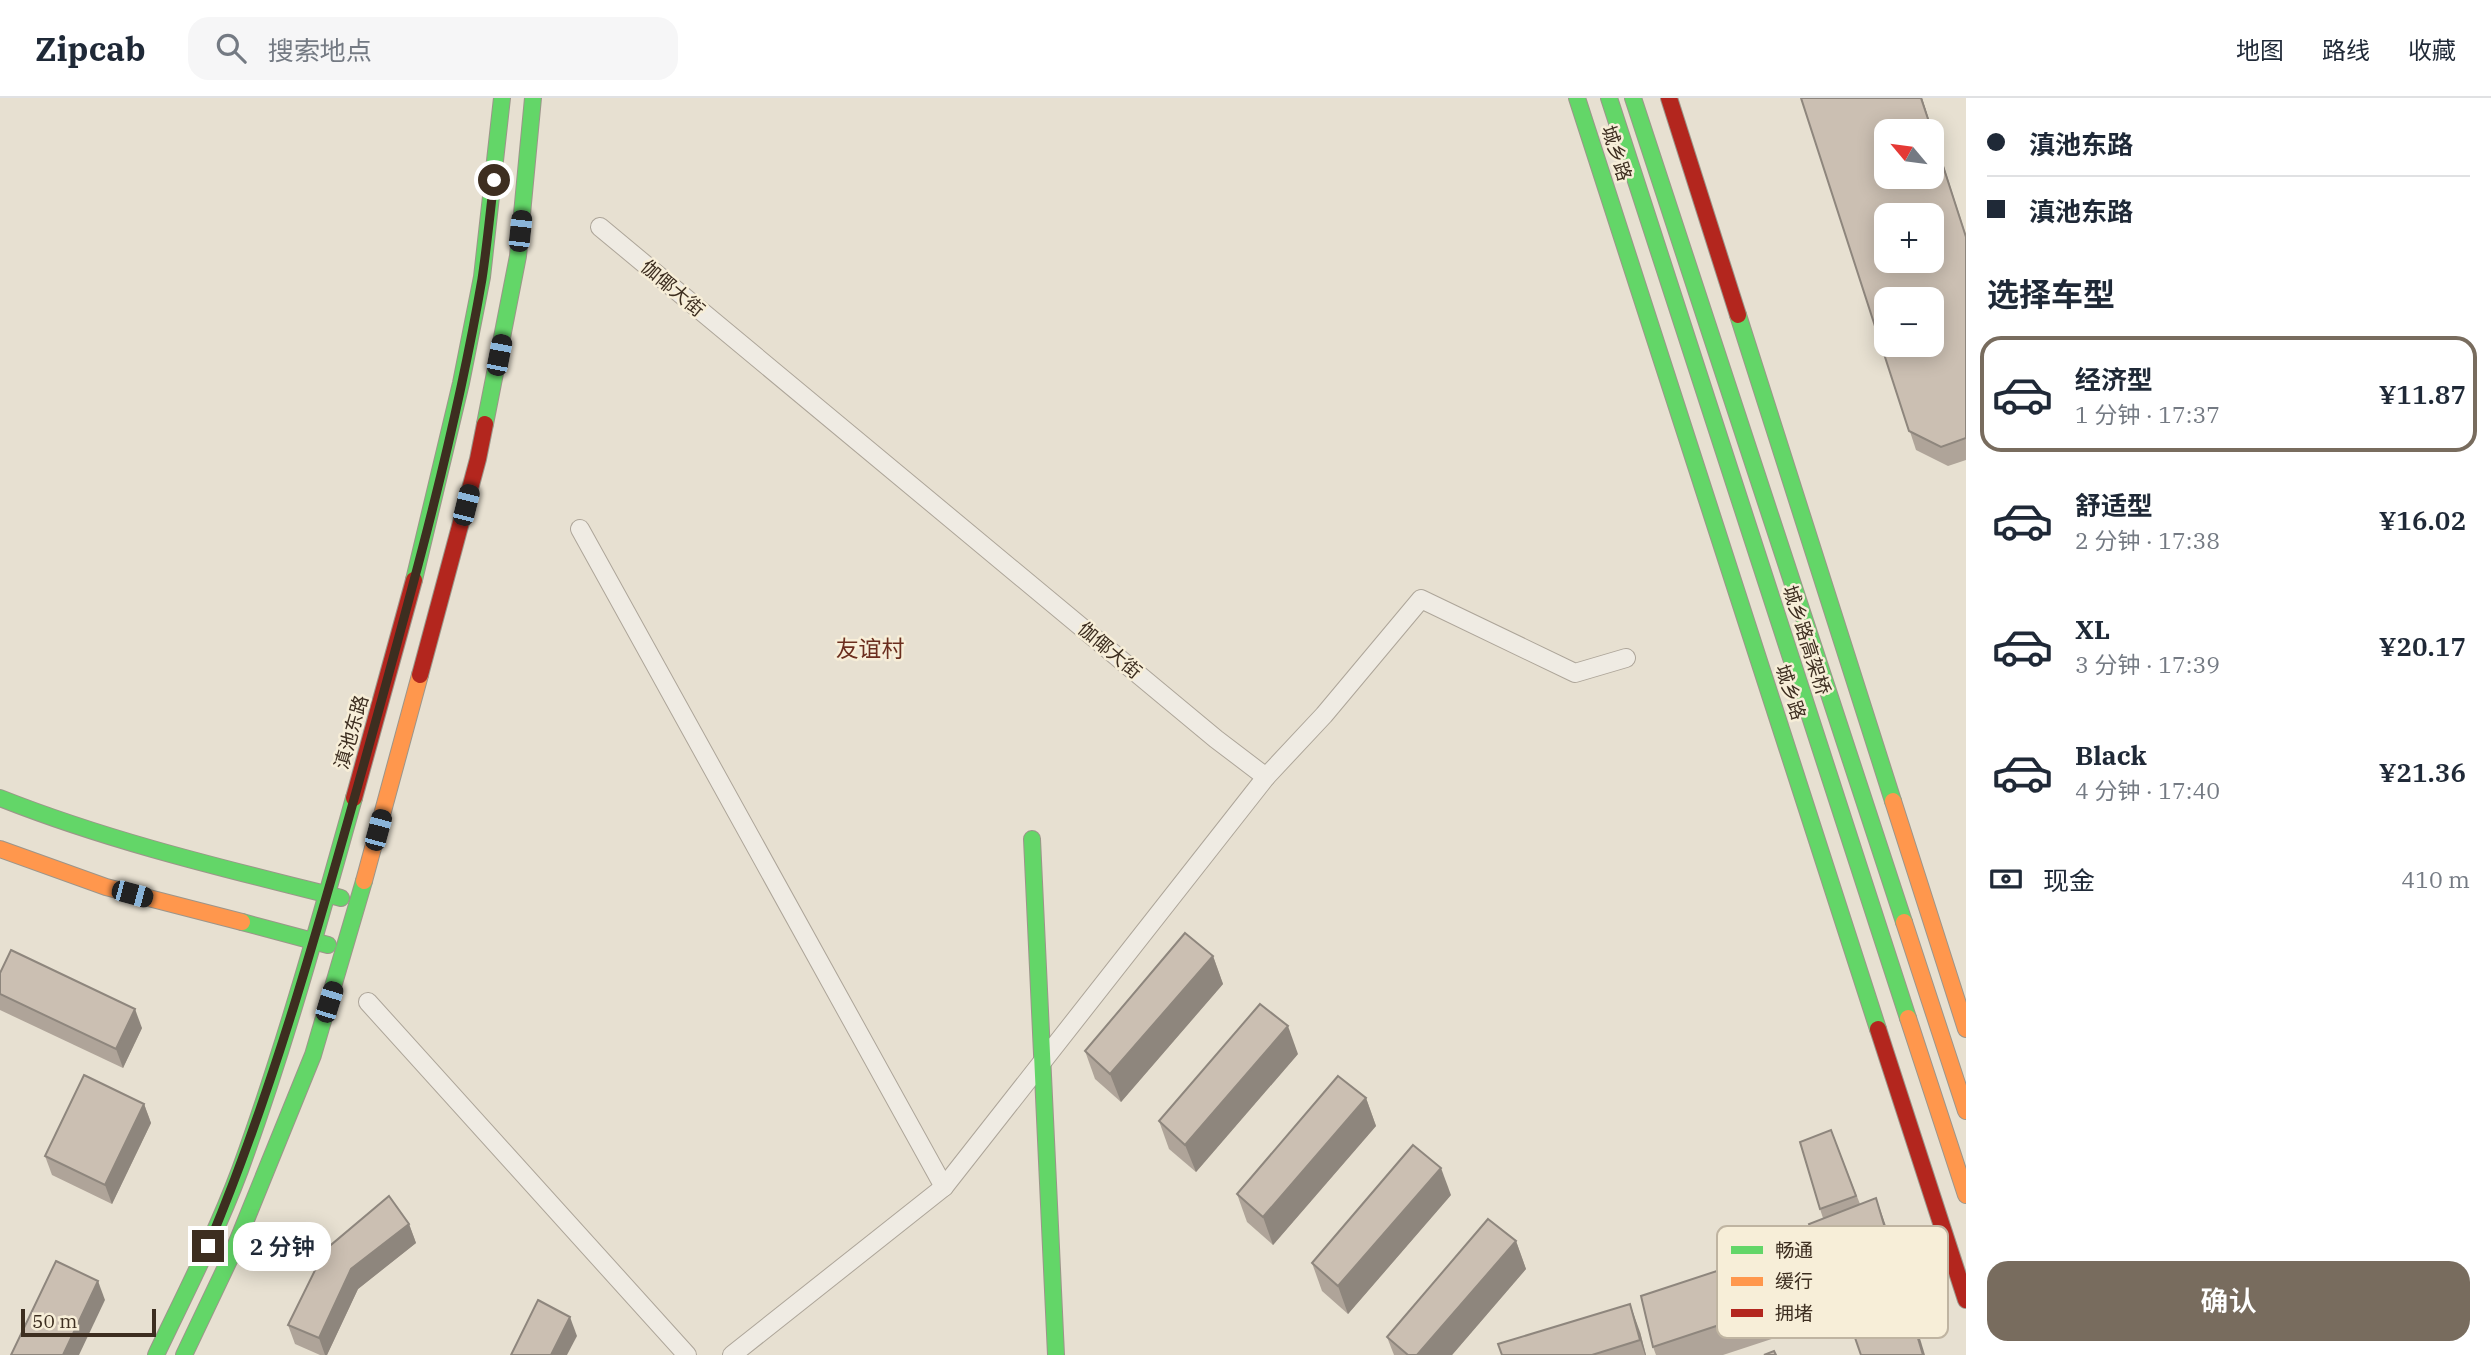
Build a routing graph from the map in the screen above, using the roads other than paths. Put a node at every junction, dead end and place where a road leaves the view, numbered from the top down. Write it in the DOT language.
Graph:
graph roads {
  1 [pos="502,98"];
  2 [pos="533,98"];
  3 [pos="1577,98"];
  4 [pos="1609,98"];
  5 [pos="1633,98"];
  6 [pos="1669,98"];
  7 [pos="600,228"];
  8 [pos="580,529"];
  9 [pos="1626,658"];
  10 [pos="1266,777"];
  11 [pos="0,798"];
  12 [pos="1032,839"];
  13 [pos="0,849"];
  14 [pos="327,894"];
  15 [pos="358,902"];
  16 [pos="314,942"];
  17 [pos="345,949"];
  18 [pos="368,1002"];
  19 [pos="1966,1029"];
  20 [pos="1966,1111"];
  21 [pos="944,1186"];
  22 [pos="1966,1195"];
  23 [pos="1942,1226"];
  24 [pos="1948,1244"];
  25 [pos="1966,1300"];
  26 [pos="156,1355"];
  27 [pos="184,1355"];
  28 [pos="687,1355"];
  29 [pos="732,1355"];
  30 [pos="1056,1355"];
  1 -- 14 [label="main road, 滇池东路"];
  2 -- 15 [label="main road"];
  3 -- 23 [label="main road, 城乡路"];
  4 -- 22 [label="main road, 城乡路高架桥"];
  5 -- 20 [label="main road, 城乡路高架桥"];
  6 -- 19 [label="main road"];
  7 -- 10 [label="street, 伽倻大街"];
  8 -- 21 [label="street"];
  9 -- 10 [label="street"];
  10 -- 21 [label="street"];
  11 -- 14 [label="main road"];
  12 -- 30 [label="main road"];
  13 -- 16 [label="main road"];
  14 -- 15 [label="main road"];
  14 -- 16 [label="main road, 滇池东路"];
  15 -- 17 [label="main road"];
  16 -- 17 [label="main road"];
  16 -- 26 [label="main road, 滇池东路"];
  17 -- 27 [label="main road"];
  18 -- 28 [label="street"];
  21 -- 29 [label="street"];
  24 -- 25 [label="main road, 城乡路"];
}
